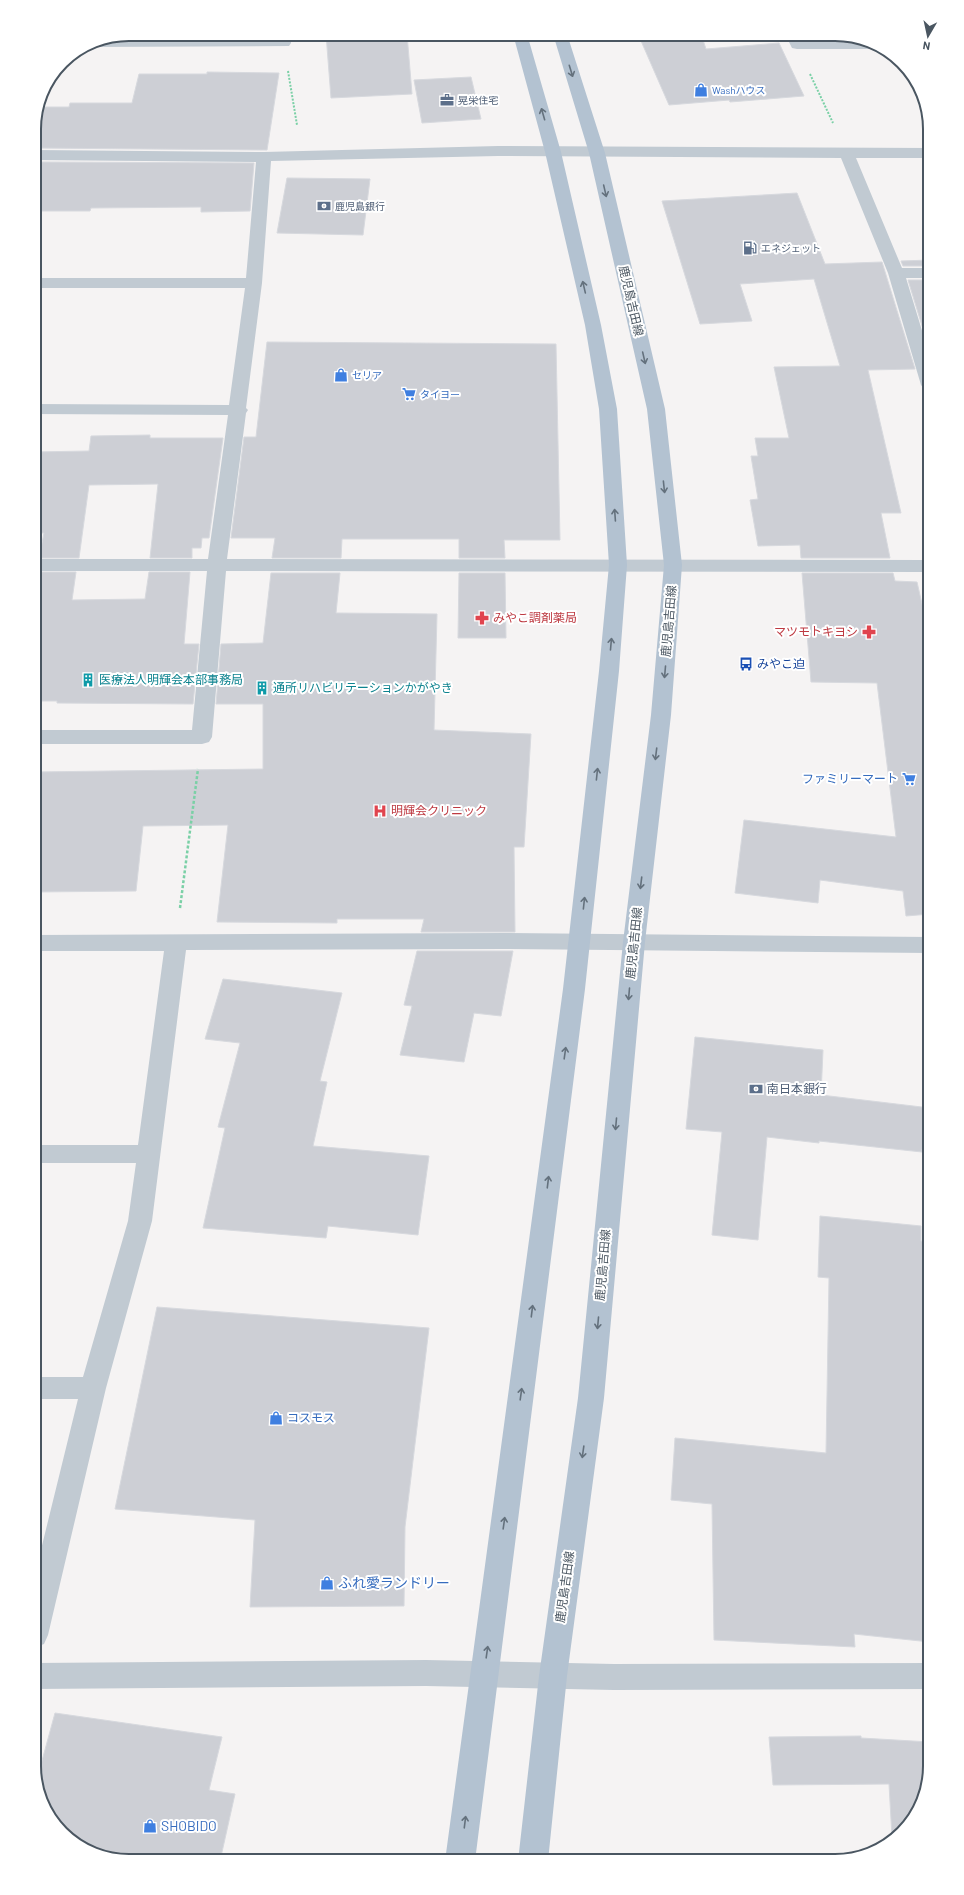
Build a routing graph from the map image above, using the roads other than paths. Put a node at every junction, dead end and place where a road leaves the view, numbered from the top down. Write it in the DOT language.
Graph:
graph roads {
  1 [pos="168,41"];
  2 [pos="522,41"];
  3 [pos="562,41"];
  4 [pos="809,41"];
  5 [pos="116,42"];
  6 [pos="859,44"];
  7 [pos="553,152"];
  8 [pos="597,153"];
  9 [pos="923,153"];
  10 [pos="847,154"];
  11 [pos="41,155"];
  12 [pos="264,157"];
  13 [pos="896,273"];
  14 [pos="923,273"];
  15 [pos="41,283"];
  16 [pos="254,283"];
  17 [pos="923,362"];
  18 [pos="41,410"];
  19 [pos="239,410"];
  20 [pos="41,565"];
  21 [pos="217,565"];
  22 [pos="618,565"];
  23 [pos="673,565"];
  24 [pos="923,566"];
  25 [pos="41,737"];
  26 [pos="580,942"];
  27 [pos="634,942"];
  28 [pos="41,943"];
  29 [pos="176,943"];
  30 [pos="923,945"];
  31 [pos="41,1154"];
  32 [pos="148,1154"];
  33 [pos="41,1388"];
  34 [pos="93,1388"];
  35 [pos="41,1606"];
  36 [pos="484,1675"];
  37 [pos="41,1676"];
  38 [pos="553,1676"];
  39 [pos="923,1676"];
  40 [pos="461,1854"];
  41 [pos="534,1854"];
  1 -- 5 [label="street"];
  7 -- 2 [label="main road, one-way"];
  3 -- 8 [label="main road, 鹿児島吉田線, one-way"];
  4 -- 6 [label="street"];
  7 -- 8 [label="street"];
  7 -- 12 [label="street"];
  22 -- 7 [label="main road, one-way"];
  8 -- 10 [label="street"];
  8 -- 23 [label="main road, 鹿児島吉田線, one-way"];
  9 -- 10 [label="street"];
  10 -- 13 [label="street"];
  11 -- 12 [label="street"];
  12 -- 16 [label="street"];
  13 -- 14 [label="street"];
  13 -- 17 [label="street"];
  15 -- 16 [label="street"];
  16 -- 19 [label="street"];
  18 -- 19 [label="street"];
  19 -- 21 [label="street"];
  20 -- 21 [label="street"];
  21 -- 22 [label="street"];
  21 -- 25 [label="street"];
  22 -- 23 [label="street"];
  26 -- 22 [label="main road, one-way"];
  23 -- 24 [label="street"];
  23 -- 27 [label="main road, 鹿児島吉田線, one-way"];
  26 -- 27 [label="street"];
  26 -- 29 [label="street"];
  36 -- 26 [label="main road, one-way"];
  27 -- 30 [label="street"];
  27 -- 38 [label="main road, 鹿児島吉田線, one-way"];
  28 -- 29 [label="street"];
  29 -- 32 [label="street"];
  31 -- 32 [label="street"];
  32 -- 34 [label="street"];
  33 -- 34 [label="street"];
  34 -- 35 [label="street"];
  36 -- 37 [label="street"];
  36 -- 38 [label="street"];
  40 -- 36 [label="main road, one-way"];
  38 -- 39 [label="street"];
  38 -- 41 [label="main road, 鹿児島吉田線"];
}
